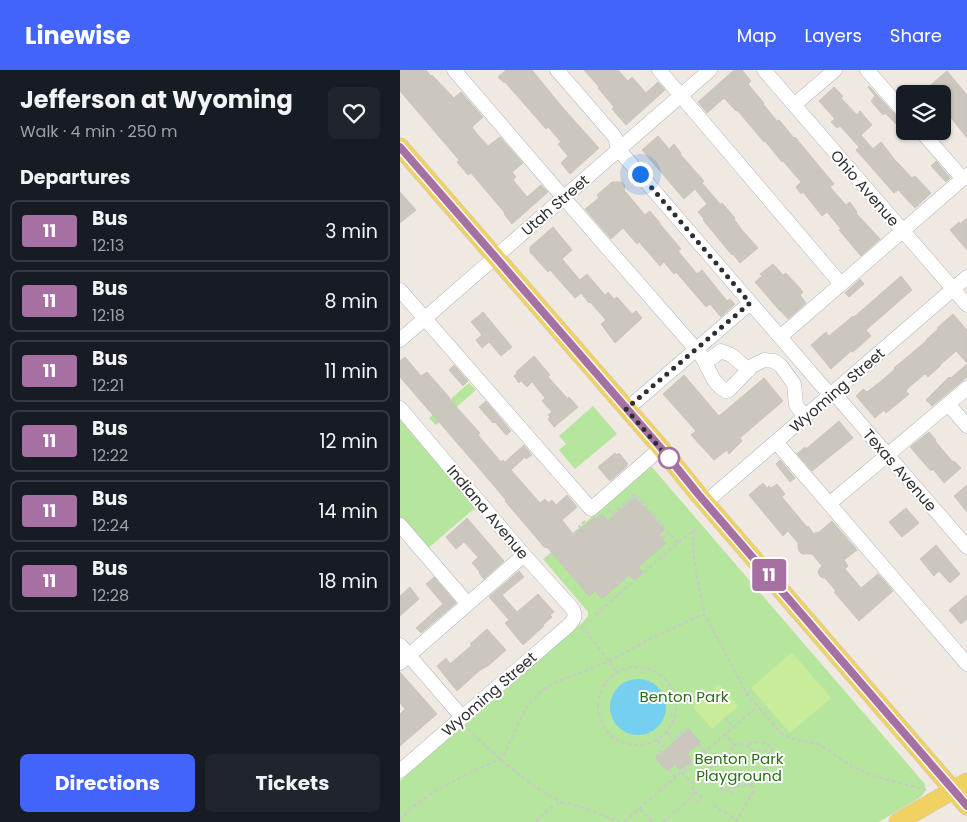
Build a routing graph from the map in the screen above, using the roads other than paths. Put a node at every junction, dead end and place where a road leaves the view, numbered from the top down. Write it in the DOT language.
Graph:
graph roads {
  1 [pos="454,70"];
  2 [pos="557,70"];
  3 [pos="659,70"];
  4 [pos="710,70"];
  5 [pos="764,70"];
  6 [pos="835,70"];
  7 [pos="867,70"];
  8 [pos="681,95"];
  9 [pos="896,103"];
  10 [pos="794,105"];
  11 [pos="930,140"];
  12 [pos="400,147"];
  13 [pos="618,149"];
  14 [pos="965,177"];
  15 [pos="563,197"];
  16 [pos="903,231"];
  17 [pos="495,257"];
  18 [pos="967,277"];
  19 [pos="841,284"];
  20 [pos="953,289"];
  21 [pos="400,290"];
  22 [pos="750,303"];
  23 [pos="967,305"];
  24 [pos="424,318"];
  25 [pos="780,337"];
  26 [pos="400,340"];
  27 [pos="696,349"];
  28 [pos="706,362"];
  29 [pos="749,370"];
  30 [pos="967,388"];
  31 [pos="832,394"];
  32 [pos="948,404"];
  33 [pos="400,408"];
  34 [pos="626,409"];
  35 [pos="805,417"];
  36 [pos="967,426"];
  37 [pos="776,442"];
  38 [pos="661,448"];
  39 [pos="887,454"];
  40 [pos="706,502"];
  41 [pos="829,504"];
  42 [pos="400,525"];
  43 [pos="967,547"];
  44 [pos="524,555"];
  45 [pos="468,604"];
  46 [pos="579,621"];
  47 [pos="403,654"];
  48 [pos="967,664"];
  49 [pos="464,722"];
  50 [pos="400,770"];
  51 [pos="960,786"];
  52 [pos="967,806"];
  53 [pos="898,822"];
  1 -- 15 [label="street"];
  2 -- 13 [label="street, Texas Avenue"];
  3 -- 8 [label="street"];
  4 -- 8 [label="street, Utah Street"];
  5 -- 10 [label="street, Ohio Avenue"];
  6 -- 10 [label="street"];
  7 -- 9 [label="street"];
  8 -- 13 [label="street, Utah Street"];
  8 -- 19 [label="street"];
  10 -- 16 [label="street, Ohio Avenue"];
  11 -- 14 [label="street"];
  12 -- 17 [label="main road"];
  13 -- 15 [label="street, Utah Street"];
  13 -- 22 [label="street, Texas Avenue"];
  14 -- 16 [label="street"];
  15 -- 17 [label="street, Utah Street"];
  15 -- 27 [label="street"];
  16 -- 19 [label="street"];
  16 -- 20 [label="street, Ohio Avenue"];
  17 -- 24 [label="street, Utah Street"];
  17 -- 34 [label="main road"];
  18 -- 20 [label="street, Wyoming Street"];
  19 -- 25 [label="street"];
  20 -- 23 [label="street, Ohio Avenue"];
  20 -- 31 [label="street, Wyoming Street"];
  21 -- 24 [label="street"];
  22 -- 25 [label="street, Texas Avenue"];
  22 -- 27 [label="street"];
  24 -- 26 [label="street, Utah Street"];
  24 -- 38 [label="street"];
  25 -- 31 [label="street, Texas Avenue"];
  27 -- 28 [label="street"];
  27 -- 34 [label="street"];
  28 -- 29 [label="street"];
  28 -- 29 [label="street"];
  29 -- 35 [label="street"];
  30 -- 32 [label="street"];
  31 -- 35 [label="street, Wyoming Street"];
  31 -- 39 [label="street, Texas Avenue"];
  32 -- 36 [label="street"];
  32 -- 39 [label="street"];
  33 -- 44 [label="street, Indiana Avenue"];
  34 -- 38 [label="main road"];
  35 -- 37 [label="street, Wyoming Street"];
  37 -- 40 [label="street, Wyoming Street"];
  37 -- 41 [label="street"];
  38 -- 40 [label="main road"];
  39 -- 41 [label="street"];
  39 -- 43 [label="street, Texas Avenue"];
  40 -- 51 [label="main road"];
  41 -- 48 [label="street"];
  42 -- 45 [label="street"];
  44 -- 45 [label="street"];
  44 -- 46 [label="street, Indiana Avenue"];
  45 -- 47 [label="street"];
  46 -- 49 [label="street, Wyoming Street"];
  47 -- 49 [label="street"];
  49 -- 50 [label="street, Wyoming Street"];
  51 -- 52 [label="main road"];
  51 -- 53 [label="main road"];
}
